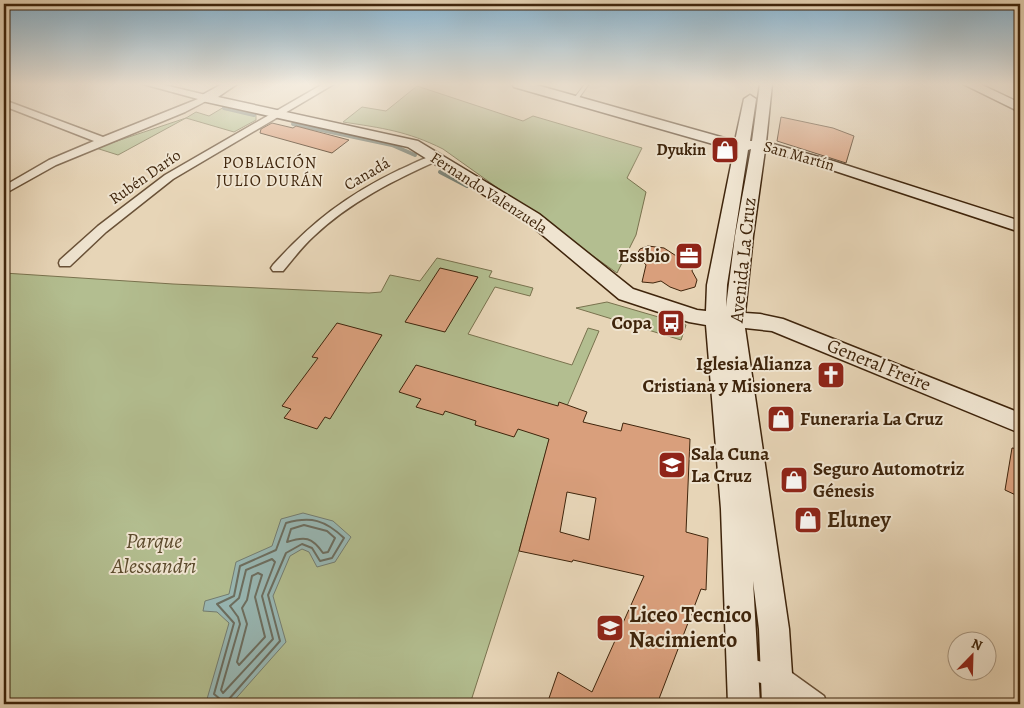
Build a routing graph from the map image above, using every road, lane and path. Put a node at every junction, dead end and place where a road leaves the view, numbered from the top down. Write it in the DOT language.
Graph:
graph roads {
  1 [pos="41,117"];
  2 [pos="167,117"];
  3 [pos="271,117"];
  4 [pos="290,117"];
  5 [pos="629,117"];
  6 [pos="751,117"];
  7 [pos="758,117"];
  8 [pos="101,140"];
  9 [pos="751,145"];
  10 [pos="436,158"];
  11 [pos="6,188"];
  12 [pos="1020,227"];
  13 [pos="65,263"];
  14 [pos="278,268"];
  15 [pos="724,320"];
  16 [pos="1020,423"];
  17 [pos="743,668"];
  18 [pos="778,690"];
  19 [pos="744,704"];
  20 [pos="816,704"];
  1 -- 8 [label="street"];
  2 -- 8 [label="street"];
  3 -- 13 [label="street, Rubén Darío"];
  4 -- 10 [label="main road, Fernando Valenzuela"];
  5 -- 9 [label="main road, San Martín"];
  6 -- 9 [label="main road, Avenida La Cruz"];
  7 -- 9 [label="main road, Avenida La Cruz"];
  8 -- 11 [label="street"];
  9 -- 12 [label="main road, San Martín"];
  9 -- 15 [label="main road, Avenida La Cruz"];
  10 -- 14 [label="street, Canadá"];
  10 -- 15 [label="main road, Fernando Valenzuela"];
  15 -- 16 [label="main road, General Freire"];
  15 -- 17 [label="main road, Avenida La Cruz"];
  15 -- 18 [label="main road, Avenida La Cruz"];
  17 -- 18 [label="street"];
  17 -- 19 [label="main road, Avenida La Cruz"];
  18 -- 20 [label="street"];
}
